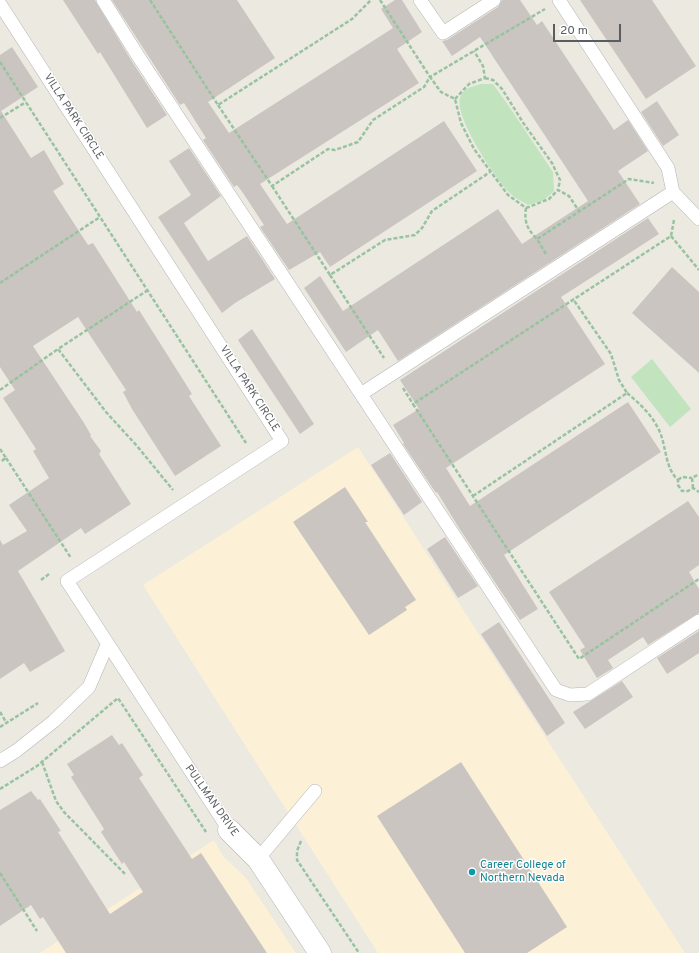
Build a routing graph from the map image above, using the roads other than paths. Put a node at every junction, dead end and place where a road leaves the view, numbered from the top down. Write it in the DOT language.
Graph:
graph roads {
  1 [pos="104,0"];
  2 [pos="420,0"];
  3 [pos="494,0"];
  4 [pos="559,0"];
  5 [pos="0,4"];
  6 [pos="675,192"];
  7 [pos="699,218"];
  8 [pos="360,394"];
  9 [pos="699,621"];
  10 [pos="107,645"];
  11 [pos="0,761"];
  12 [pos="315,791"];
  13 [pos="229,830"];
  14 [pos="258,859"];
  15 [pos="320,953"];
  1 -- 8 [label="lane"];
  2 -- 3 [label="lane"];
  4 -- 6 [label="lane"];
  5 -- 10 [label="lane, VILLA PARK CIRCLE"];
  6 -- 7 [label="lane"];
  6 -- 8 [label="lane"];
  8 -- 9 [label="lane"];
  10 -- 11 [label="lane"];
  10 -- 13 [label="lane, PULLMAN DRIVE"];
  12 -- 14 [label="lane"];
  13 -- 14 [label="street, PULLMAN DRIVE"];
  14 -- 15 [label="street, PULLMAN DRIVE"];
}
